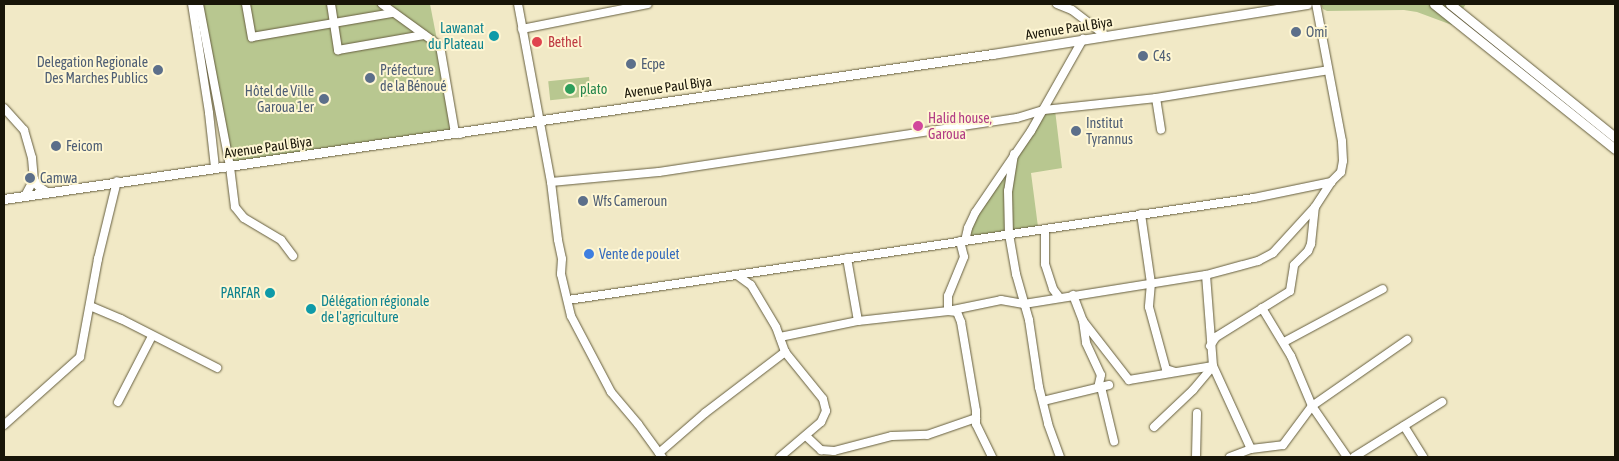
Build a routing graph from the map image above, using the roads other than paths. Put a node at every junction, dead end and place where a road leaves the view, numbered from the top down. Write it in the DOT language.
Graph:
graph roads {
  1 [pos="192,4"];
  2 [pos="199,4"];
  3 [pos="246,4"];
  4 [pos="331,4"];
  5 [pos="382,4"];
  6 [pos="518,4"];
  7 [pos="648,4"];
  8 [pos="1057,4"];
  9 [pos="1307,4"];
  10 [pos="1316,4"];
  11 [pos="1434,4"];
  12 [pos="1450,4"];
  13 [pos="393,13"];
  14 [pos="333,22"];
  15 [pos="522,30"];
  16 [pos="424,34"];
  17 [pos="1106,36"];
  18 [pos="1083,39"];
  19 [pos="1328,70"];
  20 [pos="1156,98"];
  21 [pos="4,108"];
  22 [pos="1044,110"];
  23 [pos="538,120"];
  24 [pos="1161,130"];
  25 [pos="455,133"];
  26 [pos="1615,137"];
  27 [pos="1615,149"];
  28 [pos="1014,154"];
  29 [pos="215,166"];
  30 [pos="230,167"];
  31 [pos="34,179"];
  32 [pos="117,181"];
  33 [pos="551,182"];
  34 [pos="1331,182"];
  35 [pos="47,192"];
  36 [pos="25,196"];
  37 [pos="4,198"];
  38 [pos="1315,206"];
  39 [pos="1141,214"];
  40 [pos="1045,229"];
  41 [pos="1009,234"];
  42 [pos="963,241"];
  43 [pos="293,256"];
  44 [pos="847,258"];
  45 [pos="737,275"];
  46 [pos="1206,275"];
  47 [pos="1151,283"];
  48 [pos="1383,289"];
  49 [pos="1074,295"];
  50 [pos="1059,297"];
  51 [pos="568,300"];
  52 [pos="1024,304"];
  53 [pos="90,306"];
  54 [pos="1262,308"];
  55 [pos="948,311"];
  56 [pos="858,321"];
  57 [pos="1083,321"];
  58 [pos="152,336"];
  59 [pos="780,337"];
  60 [pos="1407,340"];
  61 [pos="1284,342"];
  62 [pos="1210,346"];
  63 [pos="785,352"];
  64 [pos="1213,366"];
  65 [pos="217,368"];
  66 [pos="1178,373"];
  67 [pos="1102,386"];
  68 [pos="1043,401"];
  69 [pos="118,402"];
  70 [pos="1442,402"];
  71 [pos="1312,406"];
  72 [pos="1197,413"];
  73 [pos="976,418"];
  74 [pos="4,425"];
  75 [pos="1404,426"];
  76 [pos="1154,427"];
  77 [pos="806,436"];
  78 [pos="1114,441"];
  79 [pos="1251,450"];
  80 [pos="661,455"];
  81 [pos="780,457"];
  82 [pos="992,457"];
  83 [pos="1060,457"];
  84 [pos="1196,457"];
  85 [pos="1230,457"];
  86 [pos="1347,457"];
  87 [pos="1354,457"];
  88 [pos="1423,457"];
  1 -- 29 [label="street"];
  2 -- 30 [label="street"];
  3 -- 14 [label="street"];
  4 -- 14 [label="street"];
  5 -- 13 [label="street"];
  6 -- 15 [label="street"];
  7 -- 15 [label="street"];
  8 -- 17 [label="street"];
  9 -- 17 [label="main road, Avenue Paul Biya"];
  10 -- 19 [label="street"];
  11 -- 27 [label="main road"];
  12 -- 26 [label="main road"];
  13 -- 14 [label="street"];
  13 -- 16 [label="street"];
  14 -- 16 [label="street"];
  15 -- 23 [label="street"];
  16 -- 25 [label="street"];
  17 -- 18 [label="main road, Avenue Paul Biya"];
  18 -- 22 [label="street"];
  18 -- 23 [label="main road, Avenue Paul Biya"];
  19 -- 20 [label="street"];
  19 -- 34 [label="street"];
  20 -- 22 [label="street"];
  20 -- 24 [label="street"];
  21 -- 31 [label="street"];
  22 -- 28 [label="street"];
  22 -- 33 [label="street"];
  23 -- 25 [label="main road, Avenue Paul Biya"];
  23 -- 33 [label="street"];
  25 -- 30 [label="main road, Avenue Paul Biya"];
  28 -- 41 [label="street"];
  28 -- 42 [label="street"];
  30 -- 32 [label="main road, Avenue Paul Biya"];
  30 -- 43 [label="street"];
  31 -- 35 [label="street"];
  31 -- 36 [label="street"];
  32 -- 35 [label="main road, Avenue Paul Biya"];
  32 -- 53 [label="street"];
  33 -- 51 [label="street"];
  34 -- 38 [label="street"];
  34 -- 39 [label="street"];
  35 -- 36 [label="main road, Avenue Paul Biya"];
  36 -- 37 [label="main road, Avenue Paul Biya"];
  38 -- 46 [label="street"];
  38 -- 54 [label="street"];
  39 -- 40 [label="street"];
  39 -- 47 [label="street"];
  40 -- 41 [label="street"];
  40 -- 50 [label="street"];
  41 -- 42 [label="street"];
  41 -- 52 [label="street"];
  42 -- 44 [label="street"];
  42 -- 55 [label="street"];
  44 -- 45 [label="street"];
  44 -- 56 [label="street"];
  45 -- 51 [label="street"];
  45 -- 59 [label="street"];
  46 -- 47 [label="street"];
  46 -- 62 [label="street"];
  47 -- 49 [label="street"];
  47 -- 66 [label="street"];
  48 -- 61 [label="street"];
  49 -- 50 [label="street"];
  49 -- 57 [label="street"];
  50 -- 52 [label="street"];
  51 -- 80 [label="street"];
  52 -- 55 [label="street"];
  52 -- 68 [label="street"];
  53 -- 58 [label="street"];
  53 -- 74 [label="street"];
  54 -- 61 [label="street"];
  54 -- 62 [label="street"];
  55 -- 56 [label="street"];
  55 -- 73 [label="street"];
  56 -- 59 [label="street"];
  57 -- 66 [label="street"];
  57 -- 67 [label="street"];
  58 -- 65 [label="street"];
  58 -- 69 [label="street"];
  59 -- 63 [label="street"];
  60 -- 71 [label="street"];
  61 -- 71 [label="street"];
  62 -- 64 [label="street"];
  63 -- 77 [label="street"];
  63 -- 80 [label="street"];
  64 -- 66 [label="street"];
  64 -- 76 [label="street"];
  64 -- 79 [label="street"];
  67 -- 68 [label="street"];
  67 -- 78 [label="street"];
  68 -- 83 [label="street"];
  70 -- 75 [label="street"];
  71 -- 79 [label="street"];
  71 -- 86 [label="street"];
  72 -- 84 [label="street"];
  73 -- 77 [label="street"];
  73 -- 82 [label="street"];
  75 -- 87 [label="street"];
  75 -- 88 [label="street"];
  77 -- 81 [label="street"];
  79 -- 85 [label="street"];
}
